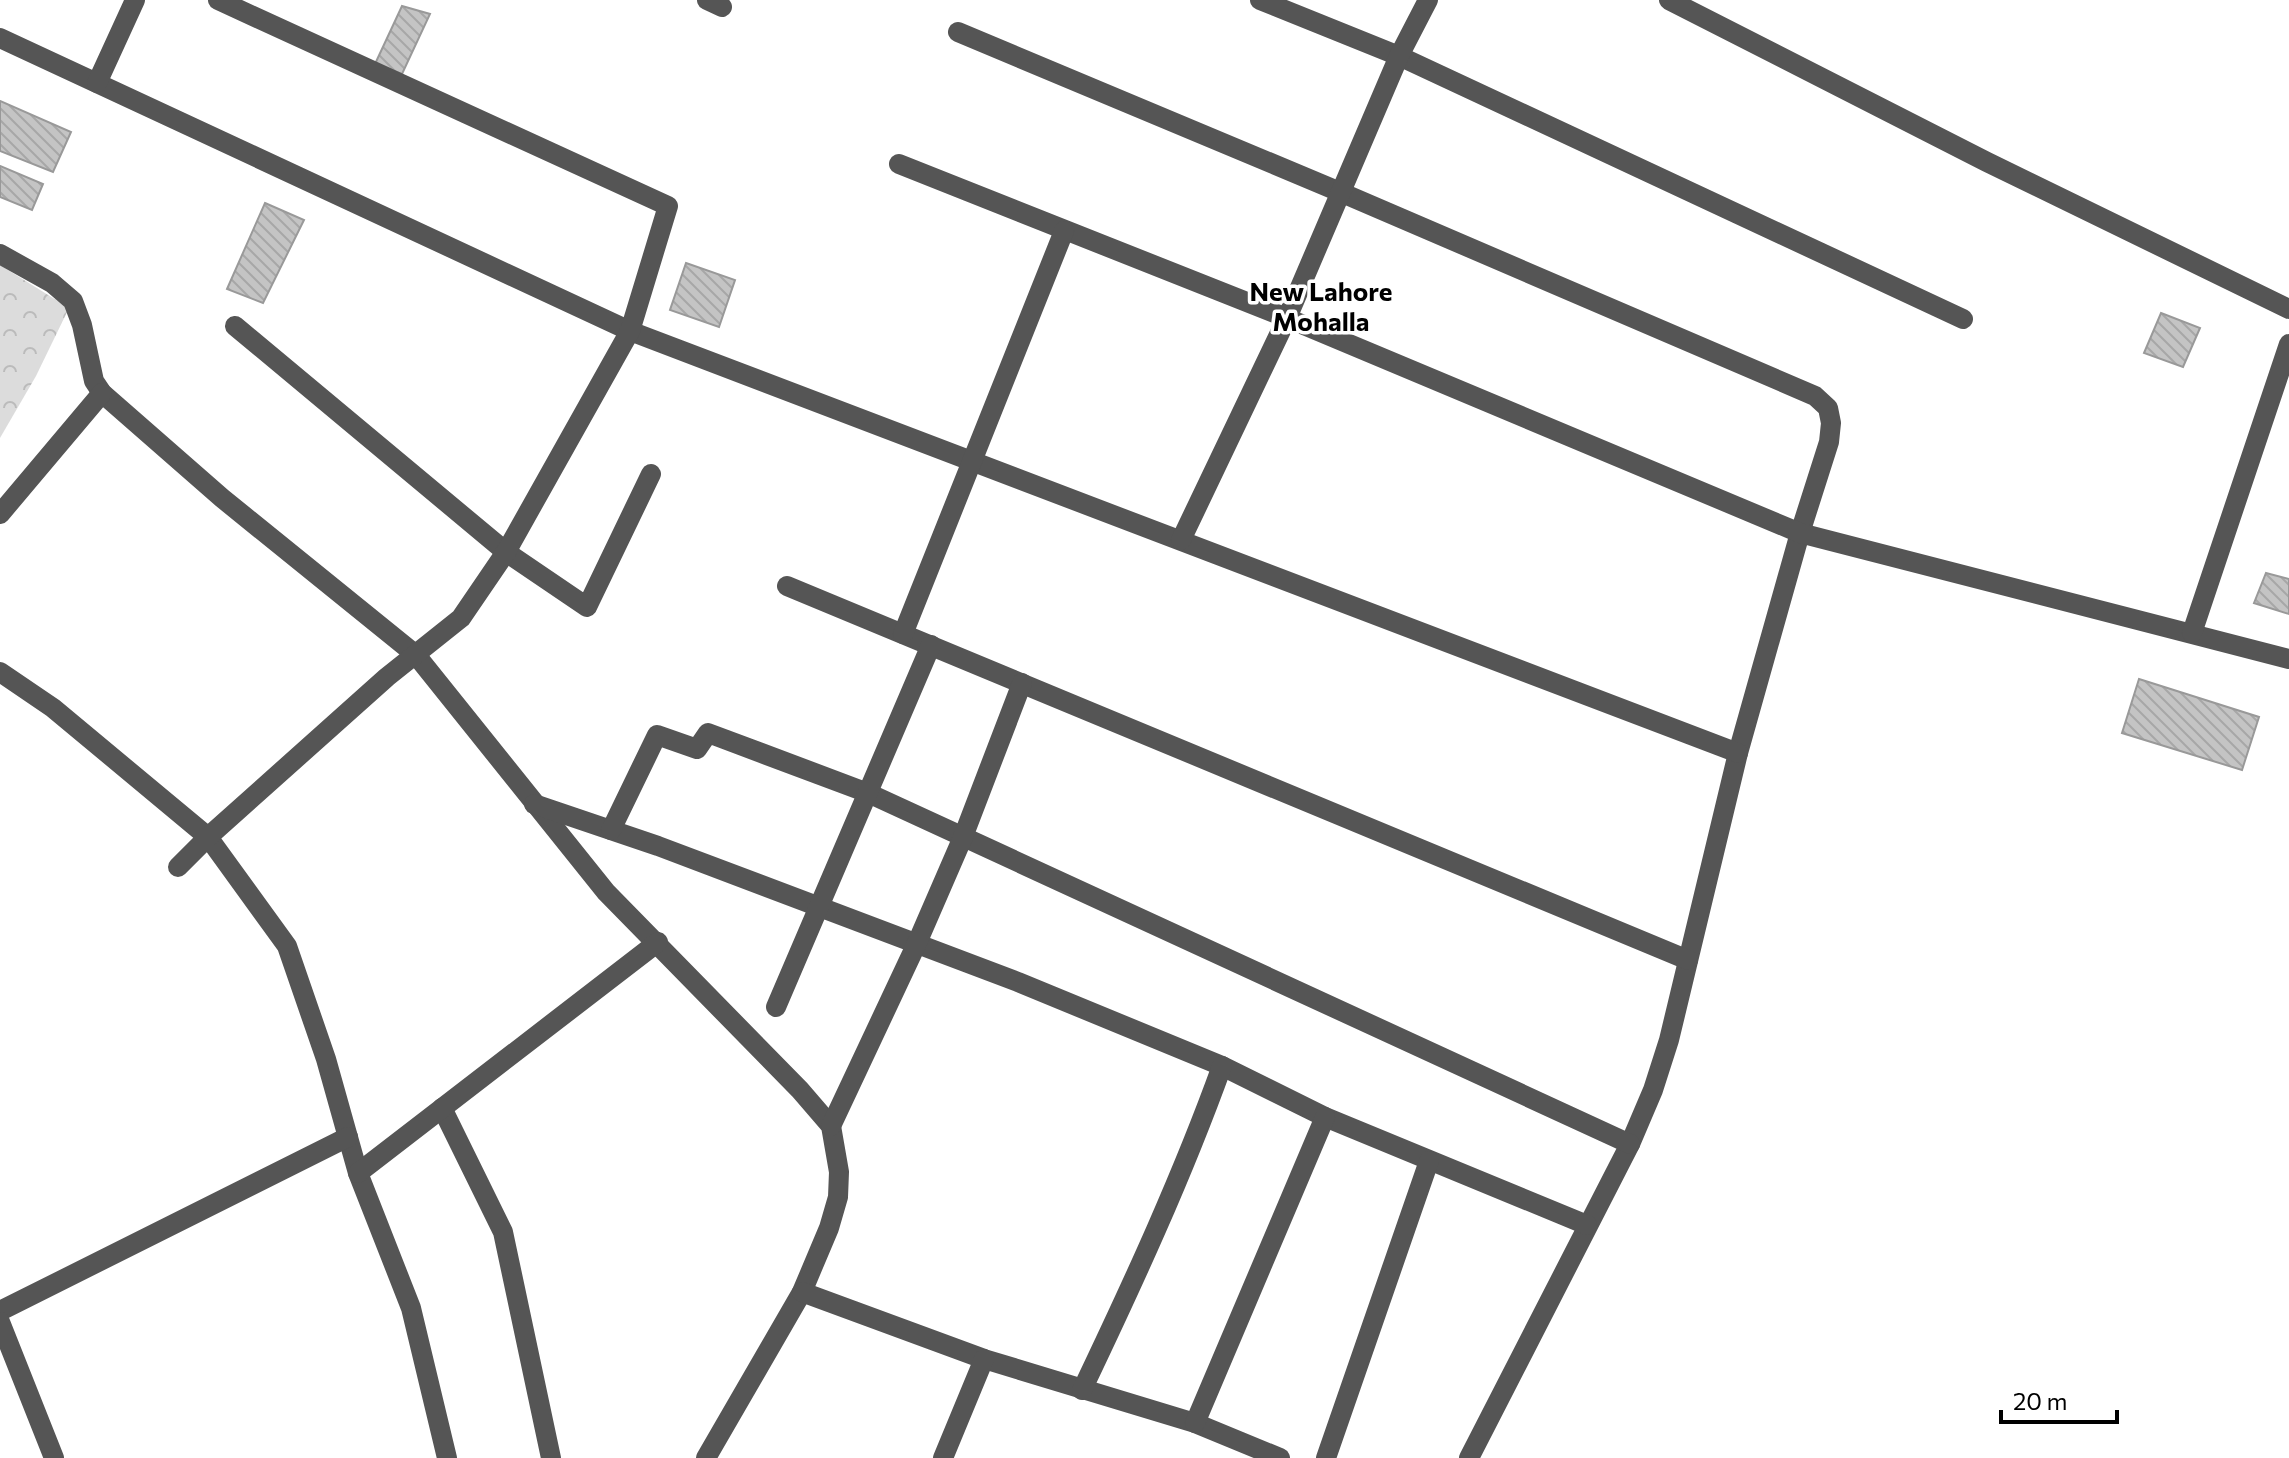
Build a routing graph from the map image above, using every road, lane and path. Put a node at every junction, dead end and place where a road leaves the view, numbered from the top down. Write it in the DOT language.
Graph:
graph roads {
  1 [pos="135,0"];
  2 [pos="218,0"];
  3 [pos="1260,0"];
  4 [pos="1428,0"];
  5 [pos="1669,0"];
  6 [pos="958,32"];
  7 [pos="0,38"];
  8 [pos="1399,56"];
  9 [pos="97,83"];
  10 [pos="899,164"];
  11 [pos="1340,192"];
  12 [pos="1064,231"];
  13 [pos="0,254"];
  14 [pos="2289,309"];
  15 [pos="1287,318"];
  16 [pos="1963,319"];
  17 [pos="235,326"];
  18 [pos="630,331"];
  19 [pos="2289,344"];
  20 [pos="102,393"];
  21 [pos="974,460"];
  22 [pos="651,474"];
  23 [pos="0,514"];
  24 [pos="1800,533"];
  25 [pos="1181,540"];
  26 [pos="506,552"];
  27 [pos="787,586"];
  28 [pos="2192,633"];
  29 [pos="903,634"];
  30 [pos="931,645"];
  31 [pos="416,655"];
  32 [pos="2289,659"];
  33 [pos="0,672"];
  34 [pos="1022,683"];
  35 [pos="1738,753"];
  36 [pos="868,793"];
  37 [pos="534,804"];
  38 [pos="611,830"];
  39 [pos="208,837"];
  40 [pos="963,837"];
  41 [pos="178,867"];
  42 [pos="819,907"];
  43 [pos="658,942"];
  44 [pos="917,943"];
  45 [pos="1688,960"];
  46 [pos="776,1007"];
  47 [pos="1222,1066"];
  48 [pos="442,1108"];
  49 [pos="1325,1117"];
  50 [pos="831,1126"];
  51 [pos="348,1137"];
  52 [pos="1630,1144"];
  53 [pos="1429,1161"];
  54 [pos="358,1173"];
  55 [pos="1587,1225"];
  56 [pos="802,1292"];
  57 [pos="0,1311"];
  58 [pos="0,1322"];
  59 [pos="984,1359"];
  60 [pos="1082,1390"];
  61 [pos="1195,1423"];
  62 [pos="1234,1449"];
  63 [pos="54,1458"];
  64 [pos="447,1458"];
  65 [pos="551,1458"];
  66 [pos="706,1458"];
  67 [pos="943,1458"];
  68 [pos="1280,1458"];
  69 [pos="1326,1458"];
  70 [pos="1469,1458"];
  1 -- 9 [label="street"];
  2 -- 18 [label="street"];
  3 -- 8 [label="street"];
  4 -- 8 [label="street"];
  5 -- 14 [label="street"];
  6 -- 11 [label="street"];
  7 -- 9 [label="street"];
  8 -- 11 [label="street"];
  8 -- 16 [label="street"];
  9 -- 18 [label="street"];
  10 -- 12 [label="street"];
  11 -- 15 [label="street"];
  11 -- 24 [label="street"];
  12 -- 15 [label="street"];
  12 -- 21 [label="street"];
  13 -- 20 [label="street"];
  15 -- 24 [label="street"];
  15 -- 25 [label="street"];
  17 -- 26 [label="street"];
  18 -- 21 [label="street"];
  18 -- 26 [label="street"];
  19 -- 28 [label="street"];
  20 -- 23 [label="street"];
  20 -- 31 [label="street"];
  21 -- 25 [label="street"];
  21 -- 29 [label="street"];
  22 -- 26 [label="street"];
  24 -- 28 [label="street"];
  24 -- 35 [label="street"];
  25 -- 35 [label="street"];
  26 -- 31 [label="street"];
  27 -- 29 [label="street"];
  28 -- 32 [label="street"];
  29 -- 30 [label="street"];
  30 -- 34 [label="street"];
  30 -- 36 [label="street"];
  31 -- 37 [label="street"];
  31 -- 39 [label="street"];
  33 -- 39 [label="street"];
  34 -- 40 [label="street"];
  34 -- 45 [label="street"];
  35 -- 45 [label="street"];
  36 -- 38 [label="street"];
  36 -- 40 [label="street"];
  36 -- 42 [label="street"];
  37 -- 38 [label="street"];
  37 -- 43 [label="street"];
  38 -- 42 [label="street"];
  39 -- 41 [label="street"];
  39 -- 51 [label="street"];
  40 -- 44 [label="street"];
  40 -- 52 [label="street"];
  42 -- 44 [label="street"];
  42 -- 46 [label="street"];
  43 -- 48 [label="street"];
  43 -- 50 [label="street"];
  44 -- 47 [label="street"];
  44 -- 50 [label="street"];
  45 -- 52 [label="street"];
  47 -- 49 [label="street"];
  47 -- 60 [label="street"];
  48 -- 54 [label="street"];
  48 -- 65 [label="street"];
  49 -- 53 [label="street"];
  49 -- 61 [label="street"];
  50 -- 56 [label="street"];
  51 -- 54 [label="street"];
  51 -- 57 [label="street"];
  52 -- 55 [label="street"];
  53 -- 55 [label="street"];
  53 -- 69 [label="street"];
  54 -- 64 [label="street"];
  55 -- 70 [label="street"];
  56 -- 59 [label="street"];
  56 -- 66 [label="street"];
  58 -- 63 [label="street"];
  59 -- 60 [label="street"];
  59 -- 67 [label="street"];
  60 -- 61 [label="street"];
  61 -- 62 [label="street"];
  62 -- 68 [label="street"];
}
